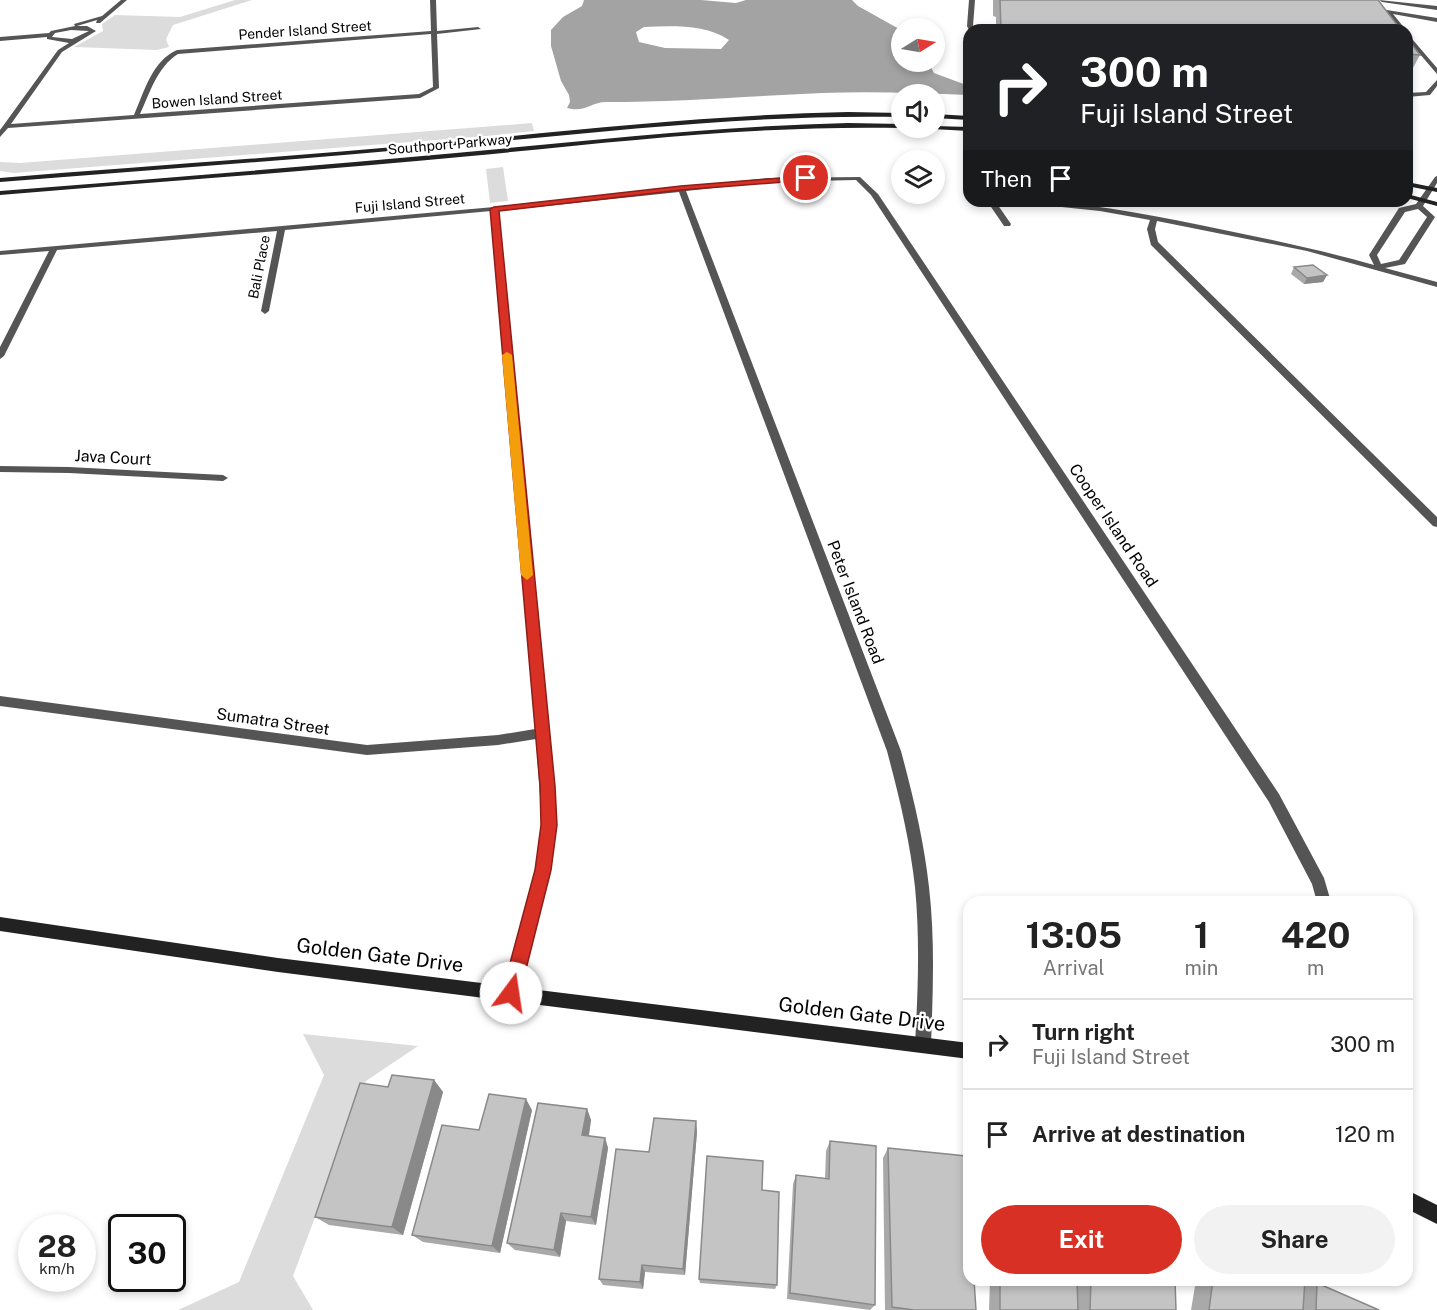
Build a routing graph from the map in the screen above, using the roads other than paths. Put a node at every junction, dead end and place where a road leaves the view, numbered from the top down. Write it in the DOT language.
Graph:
graph roads {
  1 [pos="124,0"];
  2 [pos="433,0"];
  3 [pos="972,0"];
  4 [pos="1382,0"];
  5 [pos="1367,8"];
  6 [pos="1437,8"];
  7 [pos="1388,11"];
  8 [pos="101,18"];
  9 [pos="1437,20"];
  10 [pos="970,24"];
  11 [pos="1398,24"];
  12 [pos="92,29"];
  13 [pos="478,29"];
  14 [pos="58,30"];
  15 [pos="434,32"];
  16 [pos="50,37"];
  17 [pos="0,39"];
  18 [pos="78,39"];
  19 [pos="1413,42"];
  20 [pos="60,51"];
  21 [pos="1437,72"];
  22 [pos="1437,82"];
  23 [pos="1428,94"];
  24 [pos="1413,95"];
  25 [pos="1437,96"];
  26 [pos="891,115"];
  27 [pos="136,117"];
  28 [pos="945,117"];
  29 [pos="963,118"];
  30 [pos="6,126"];
  31 [pos="891,126"];
  32 [pos="945,128"];
  33 [pos="963,129"];
  34 [pos="0,135"];
  35 [pos="858,178"];
  36 [pos="1437,178"];
  37 [pos="0,180"];
  38 [pos="1413,185"];
  39 [pos="681,188"];
  40 [pos="1434,190"];
  41 [pos="0,193"];
  42 [pos="1413,199"];
  43 [pos="1422,203"];
  44 [pos="1437,204"];
  45 [pos="1413,206"];
  46 [pos="995,207"];
  47 [pos="1081,207"];
  48 [pos="1411,207"];
  49 [pos="494,209"];
  50 [pos="1154,218"];
  51 [pos="1007,224"];
  52 [pos="281,229"];
  53 [pos="54,249"];
  54 [pos="0,254"];
  55 [pos="1380,267"];
  56 [pos="1437,285"];
  57 [pos="265,311"];
  58 [pos="0,356"];
  59 [pos="0,469"];
  60 [pos="223,478"];
  61 [pos="1437,523"];
  62 [pos="0,701"];
  63 [pos="542,733"];
  64 [pos="1322,896"];
  65 [pos="0,924"];
  66 [pos="511,993"];
  67 [pos="923,1044"];
  68 [pos="963,1050"];
  69 [pos="1413,1202"];
  70 [pos="1437,1215"];
  1 -- 8 [label="street"];
  2 -- 15 [label="street"];
  3 -- 10 [label="street"];
  4 -- 6 [label="street"];
  5 -- 7 [label="street"];
  7 -- 9 [label="street"];
  7 -- 11 [label="street"];
  8 -- 12 [label="street"];
  8 -- 14 [label="street"];
  12 -- 14 [label="street"];
  12 -- 18 [label="street"];
  13 -- 15 [label="street, Pender Island Street"];
  14 -- 16 [label="street"];
  15 -- 27 [label="street, Pender Island Street"];
  15 -- 27 [label="street, Bowen Island Street"];
  16 -- 17 [label="street"];
  16 -- 18 [label="street"];
  16 -- 20 [label="street"];
  18 -- 20 [label="street"];
  19 -- 21 [label="street"];
  20 -- 30 [label="street"];
  22 -- 23 [label="street"];
  23 -- 24 [label="street"];
  23 -- 25 [label="street"];
  26 -- 37 [label="main road, Southport Parkway"];
  27 -- 30 [label="street, Bowen Island Street"];
  28 -- 29 [label="main road"];
  30 -- 34 [label="street"];
  31 -- 41 [label="main road, Southport Parkway"];
  32 -- 33 [label="main road"];
  35 -- 39 [label="street, Fuji Island Street"];
  35 -- 64 [label="street, Cooper Island Road"];
  36 -- 40 [label="street"];
  38 -- 40 [label="main road"];
  39 -- 49 [label="street, Fuji Island Street"];
  39 -- 67 [label="street, Peter Island Road"];
  40 -- 43 [label="street"];
  42 -- 43 [label="main road"];
  43 -- 44 [label="main road"];
  43 -- 45 [label="street"];
  43 -- 55 [label="street"];
  46 -- 51 [label="street"];
  47 -- 50 [label="street"];
  48 -- 55 [label="street"];
  49 -- 52 [label="street, Fuji Island Street"];
  49 -- 63 [label="street"];
  50 -- 55 [label="street"];
  50 -- 61 [label="street"];
  52 -- 53 [label="street, Fuji Island Street"];
  52 -- 57 [label="street, Bali Place"];
  53 -- 54 [label="street, Fuji Island Street"];
  53 -- 58 [label="street"];
  55 -- 56 [label="street"];
  59 -- 60 [label="street, Java Court"];
  62 -- 63 [label="street, Sumatra Street"];
  63 -- 66 [label="street"];
  65 -- 66 [label="main road, Golden Gate Drive"];
  66 -- 67 [label="main road, Golden Gate Drive"];
  67 -- 68 [label="main road, Golden Gate Drive"];
  69 -- 70 [label="main road"];
}
